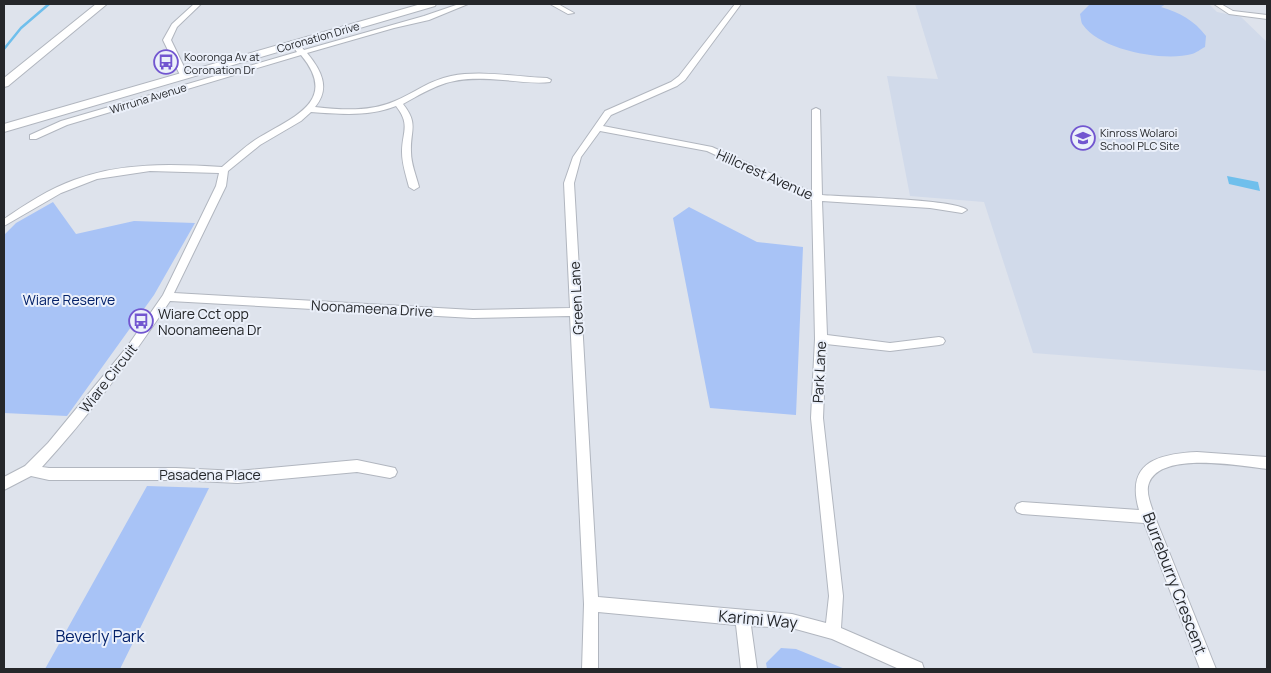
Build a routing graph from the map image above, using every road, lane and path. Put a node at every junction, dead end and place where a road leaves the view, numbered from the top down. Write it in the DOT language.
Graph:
graph roads {
  1 [pos="102,4"];
  2 [pos="198,4"];
  3 [pos="431,4"];
  4 [pos="465,4"];
  5 [pos="553,4"];
  6 [pos="738,4"];
  7 [pos="1217,4"];
  8 [pos="570,13"];
  9 [pos="1267,17"];
  10 [pos="298,48"];
  11 [pos="184,75"];
  12 [pos="547,80"];
  13 [pos="4,84"];
  14 [pos="398,103"];
  15 [pos="310,108"];
  16 [pos="816,110"];
  17 [pos="4,128"];
  18 [pos="599,128"];
  19 [pos="34,137"];
  20 [pos="224,170"];
  21 [pos="414,187"];
  22 [pos="817,198"];
  23 [pos="962,210"];
  24 [pos="4,223"];
  25 [pos="167,297"];
  26 [pos="577,312"];
  27 [pos="821,339"];
  28 [pos="939,340"];
  29 [pos="1267,463"];
  30 [pos="30,470"];
  31 [pos="390,472"];
  32 [pos="4,484"];
  33 [pos="1022,508"];
  34 [pos="1148,517"];
  35 [pos="591,604"];
  36 [pos="743,618"];
  37 [pos="833,632"];
  38 [pos="590,669"];
  39 [pos="749,669"];
  40 [pos="916,669"];
  41 [pos="1208,669"];
  1 -- 13 [label="main road"];
  2 -- 11 [label="street"];
  3 -- 10 [label="main road, Coronation Drive"];
  4 -- 10 [label="street, Wirruna Avenue"];
  5 -- 8 [label="street"];
  6 -- 18 [label="street, Green Lane"];
  7 -- 9 [label="street"];
  10 -- 11 [label="main road, Coronation Drive"];
  10 -- 15 [label="street"];
  10 -- 19 [label="street, Wirruna Avenue"];
  11 -- 17 [label="main road, Coronation Drive"];
  12 -- 14 [label="street"];
  14 -- 15 [label="street"];
  14 -- 21 [label="street"];
  15 -- 20 [label="street"];
  16 -- 22 [label="street, Park Lane"];
  18 -- 22 [label="street, Hillcrest Avenue"];
  18 -- 26 [label="street, Green Lane"];
  20 -- 24 [label="street"];
  20 -- 25 [label="street, Wiare Circuit"];
  22 -- 23 [label="street, Hillcrest Avenue"];
  22 -- 27 [label="street, Park Lane"];
  25 -- 26 [label="street, Noonameena Drive"];
  25 -- 30 [label="street, Wiare Circuit"];
  26 -- 35 [label="street, Green Lane"];
  27 -- 28 [label="street"];
  27 -- 37 [label="street, Park Lane"];
  29 -- 34 [label="street, Burreburry Crescent"];
  30 -- 31 [label="street, Pasadena Place"];
  30 -- 32 [label="street, Wiare Circuit"];
  33 -- 34 [label="street"];
  34 -- 41 [label="street, Burreburry Crescent"];
  35 -- 36 [label="street, Karimi Way"];
  35 -- 38 [label="street, Green Lane"];
  36 -- 37 [label="street, Karimi Way"];
  36 -- 39 [label="street"];
  37 -- 40 [label="street, Karimi Way"];
}
